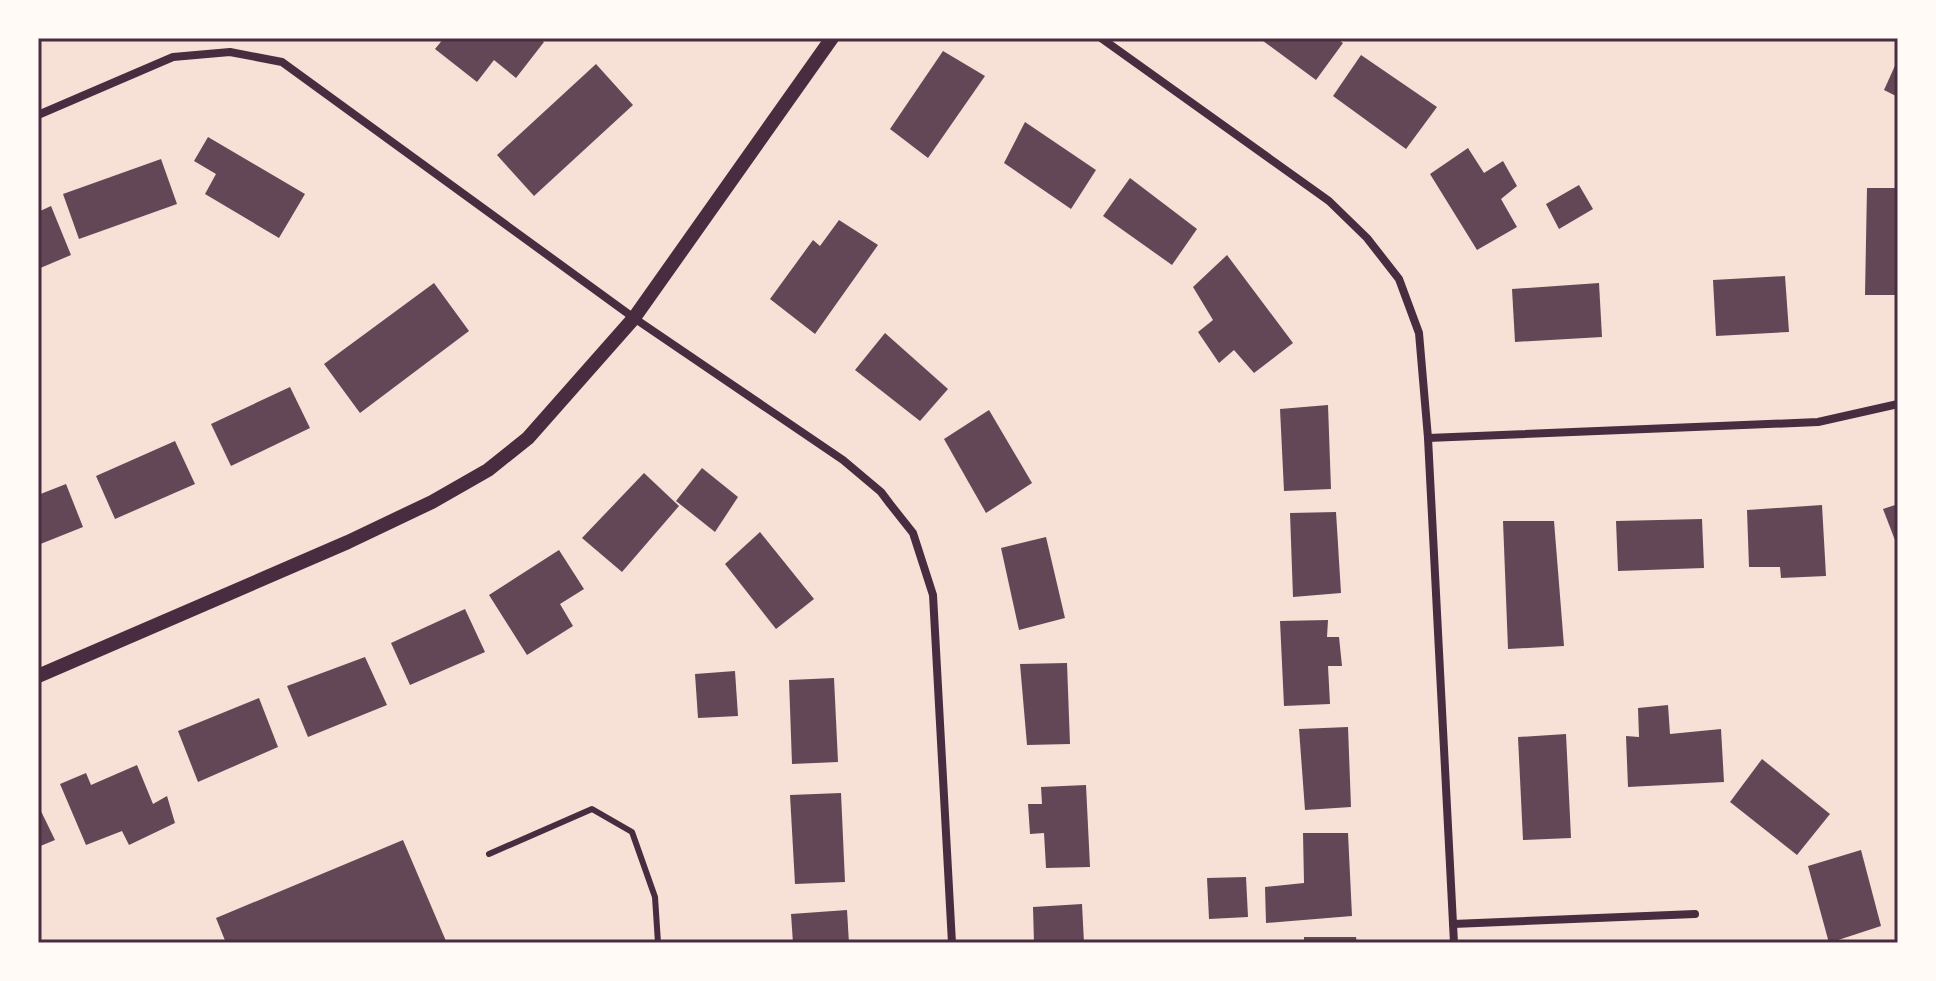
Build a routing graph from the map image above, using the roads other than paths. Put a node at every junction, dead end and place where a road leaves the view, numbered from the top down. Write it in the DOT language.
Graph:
graph roads {
  1 [pos="832,38"];
  2 [pos="1101,38"];
  3 [pos="38,115"];
  4 [pos="634,318"];
  5 [pos="1898,404"];
  6 [pos="1428,438"];
  7 [pos="38,676"];
  8 [pos="489,854"];
  9 [pos="1695,914"];
  10 [pos="1453,924"];
  11 [pos="658,943"];
  12 [pos="952,943"];
  13 [pos="1454,943"];
  1 -- 4 [label="street"];
  2 -- 6 [label="street"];
  3 -- 4 [label="street"];
  4 -- 7 [label="street"];
  4 -- 12 [label="street"];
  5 -- 6 [label="street"];
  6 -- 10 [label="street"];
  8 -- 11 [label="lane"];
  9 -- 10 [label="street"];
  10 -- 13 [label="street"];
}
